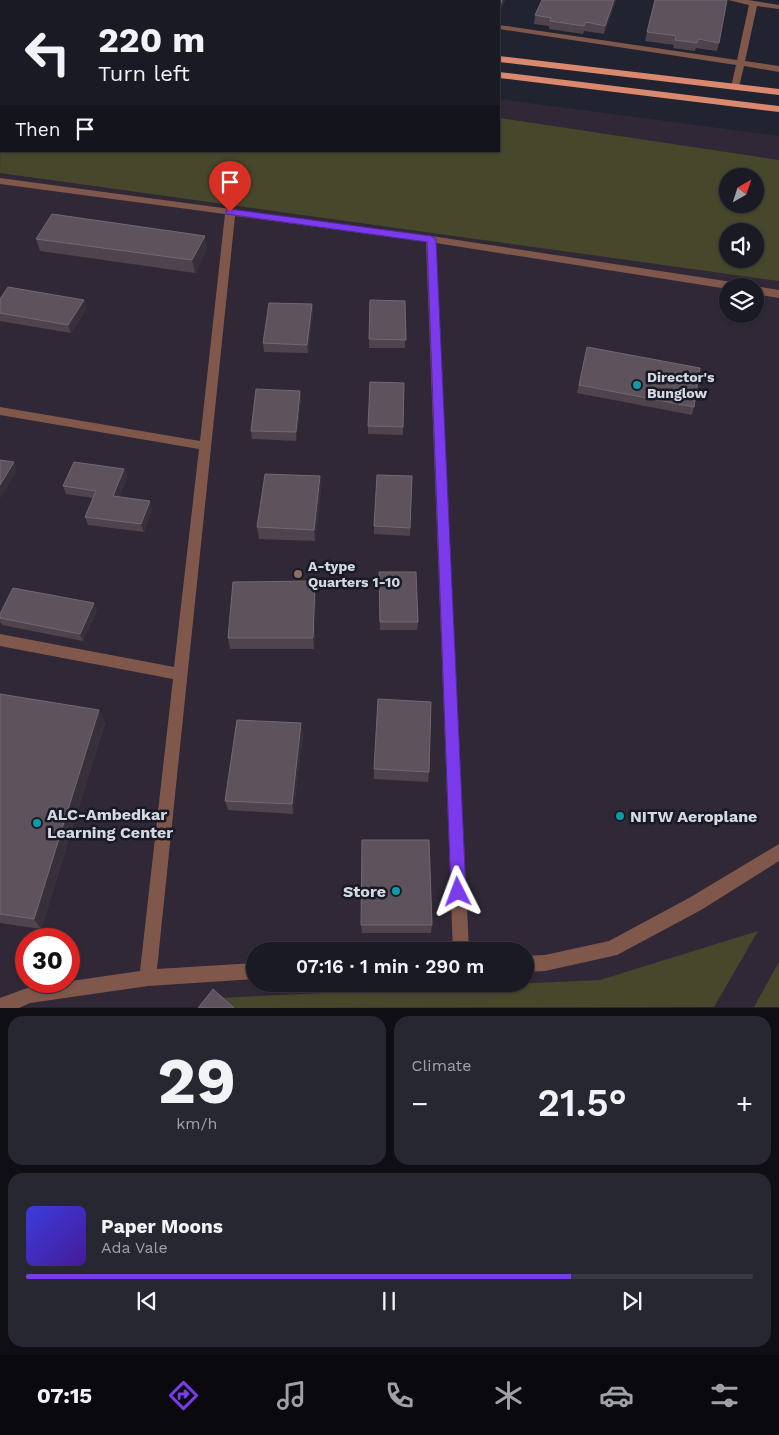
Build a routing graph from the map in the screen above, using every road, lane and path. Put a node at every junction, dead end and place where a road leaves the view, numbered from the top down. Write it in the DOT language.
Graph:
graph roads {
  1 [pos="732,0"];
  2 [pos="754,3"];
  3 [pos="779,7"];
  4 [pos="500,27"];
  5 [pos="500,59"];
  6 [pos="740,64"];
  7 [pos="779,69"];
  8 [pos="500,75"];
  9 [pos="735,87"];
  10 [pos="779,92"];
  11 [pos="779,109"];
  12 [pos="0,181"];
  13 [pos="230,212"];
  14 [pos="431,239"];
  15 [pos="719,284"];
  16 [pos="764,292"];
  17 [pos="779,294"];
  18 [pos="0,412"];
  19 [pos="205,446"];
  20 [pos="0,640"];
  21 [pos="182,674"];
  22 [pos="779,852"];
  23 [pos="461,942"];
  24 [pos="534,964"];
  25 [pos="246,973"];
  26 [pos="148,978"];
  27 [pos="0,1006"];
  1 -- 2 [label="street"];
  2 -- 3 [label="street"];
  2 -- 6 [label="street"];
  4 -- 6 [label="street"];
  5 -- 9 [label="main road"];
  6 -- 7 [label="street"];
  6 -- 9 [label="street"];
  8 -- 11 [label="main road"];
  9 -- 10 [label="main road"];
  12 -- 13 [label="street"];
  13 -- 14 [label="street"];
  13 -- 19 [label="street"];
  14 -- 15 [label="street"];
  14 -- 23 [label="street"];
  16 -- 17 [label="street"];
  18 -- 19 [label="street"];
  19 -- 21 [label="street"];
  20 -- 21 [label="street"];
  21 -- 26 [label="street"];
  22 -- 24 [label="street"];
  25 -- 26 [label="street"];
  26 -- 27 [label="street"];
}
